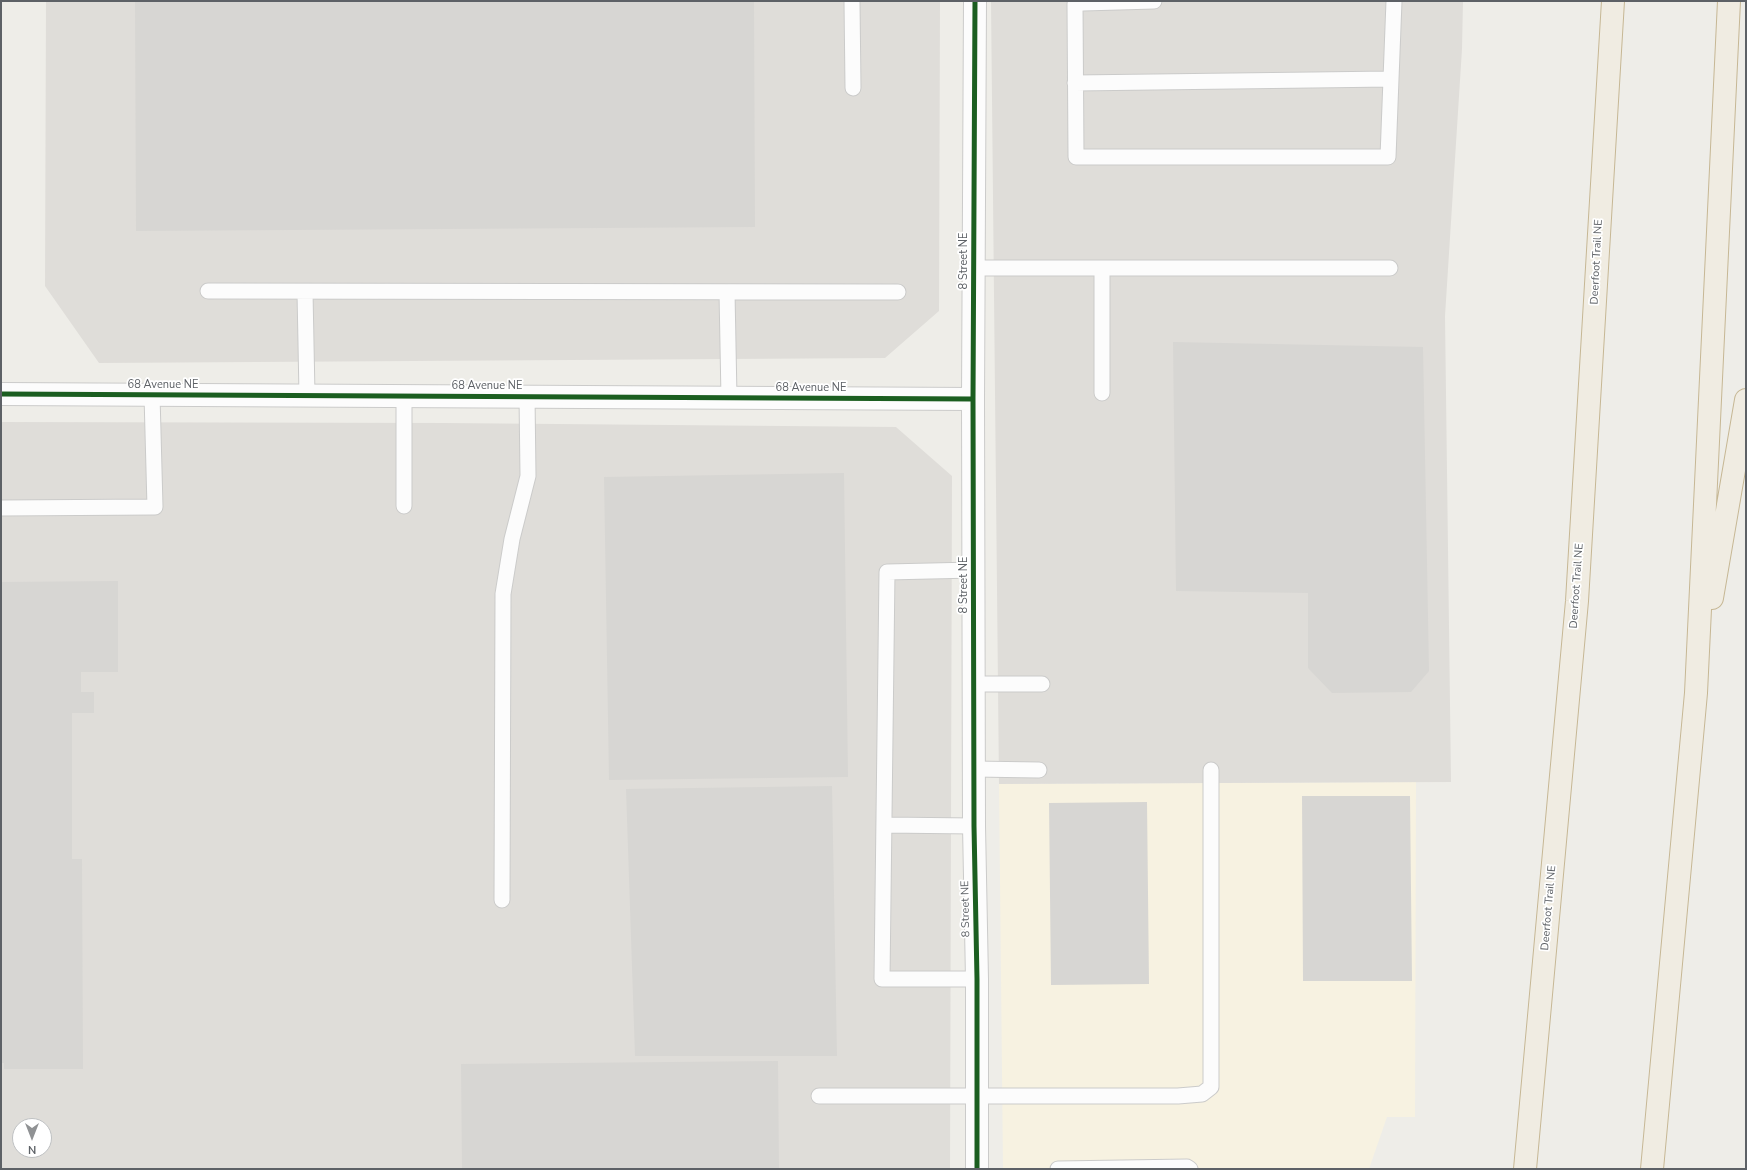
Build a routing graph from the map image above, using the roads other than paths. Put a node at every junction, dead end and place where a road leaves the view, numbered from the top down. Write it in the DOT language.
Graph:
graph roads {
  1 [pos="852,1"];
  2 [pos="975,1"];
  3 [pos="1154,1"];
  4 [pos="1394,1"];
  5 [pos="1613,1"];
  6 [pos="1729,1"];
  7 [pos="1083,2"];
  8 [pos="1391,79"];
  9 [pos="1075,83"];
  10 [pos="853,88"];
  11 [pos="974,268"];
  12 [pos="1102,268"];
  13 [pos="1390,268"];
  14 [pos="208,291"];
  15 [pos="305,292"];
  16 [pos="727,292"];
  17 [pos="898,292"];
  18 [pos="1102,393"];
  19 [pos="1,394"];
  20 [pos="152,395"];
  21 [pos="307,395"];
  22 [pos="404,395"];
  23 [pos="527,396"];
  24 [pos="729,398"];
  25 [pos="973,399"];
  26 [pos="1746,400"];
  27 [pos="404,506"];
  28 [pos="1,508"];
  29 [pos="974,570"];
  30 [pos="974,684"];
  31 [pos="1042,684"];
  32 [pos="1696,693"];
  33 [pos="974,769"];
  34 [pos="1039,770"];
  35 [pos="1211,770"];
  36 [pos="884,825"];
  37 [pos="974,826"];
  38 [pos="502,900"];
  39 [pos="977,979"];
  40 [pos="819,1096"];
  41 [pos="977,1096"];
  42 [pos="977,1169"];
  43 [pos="1058,1169"];
  44 [pos="1190,1169"];
  45 [pos="1525,1169"];
  46 [pos="1652,1169"];
  1 -- 10 [label="lane"];
  2 -- 11 [label="street, 8 Street NE"];
  3 -- 7 [label="lane"];
  4 -- 8 [label="lane"];
  5 -- 45 [label="highway, Deerfoot Trail NE"];
  6 -- 32 [label="highway"];
  7 -- 9 [label="lane"];
  8 -- 9 [label="lane"];
  8 -- 9 [label="lane"];
  11 -- 12 [label="lane"];
  11 -- 25 [label="street, 8 Street NE"];
  12 -- 13 [label="lane"];
  12 -- 18 [label="lane"];
  14 -- 15 [label="lane"];
  15 -- 16 [label="lane"];
  15 -- 21 [label="lane"];
  16 -- 17 [label="lane"];
  16 -- 24 [label="lane"];
  19 -- 20 [label="street, 68 Avenue NE"];
  20 -- 21 [label="street, 68 Avenue NE"];
  20 -- 28 [label="lane"];
  21 -- 22 [label="street, 68 Avenue NE"];
  22 -- 23 [label="street, 68 Avenue NE"];
  22 -- 27 [label="lane"];
  23 -- 24 [label="street, 68 Avenue NE"];
  23 -- 38 [label="lane"];
  24 -- 25 [label="street, 68 Avenue NE"];
  25 -- 29 [label="street, 8 Street NE"];
  26 -- 32 [label="highway"];
  29 -- 30 [label="street, 8 Street NE"];
  29 -- 36 [label="lane"];
  30 -- 31 [label="lane"];
  30 -- 33 [label="street, 8 Street NE"];
  32 -- 46 [label="highway"];
  33 -- 34 [label="lane"];
  33 -- 37 [label="street, 8 Street NE"];
  35 -- 41 [label="lane"];
  36 -- 37 [label="lane"];
  36 -- 39 [label="lane"];
  37 -- 39 [label="street, 8 Street NE"];
  39 -- 41 [label="street, 8 Street NE"];
  40 -- 41 [label="lane"];
  41 -- 42 [label="street, 8 Street NE"];
  43 -- 44 [label="lane"];
}
